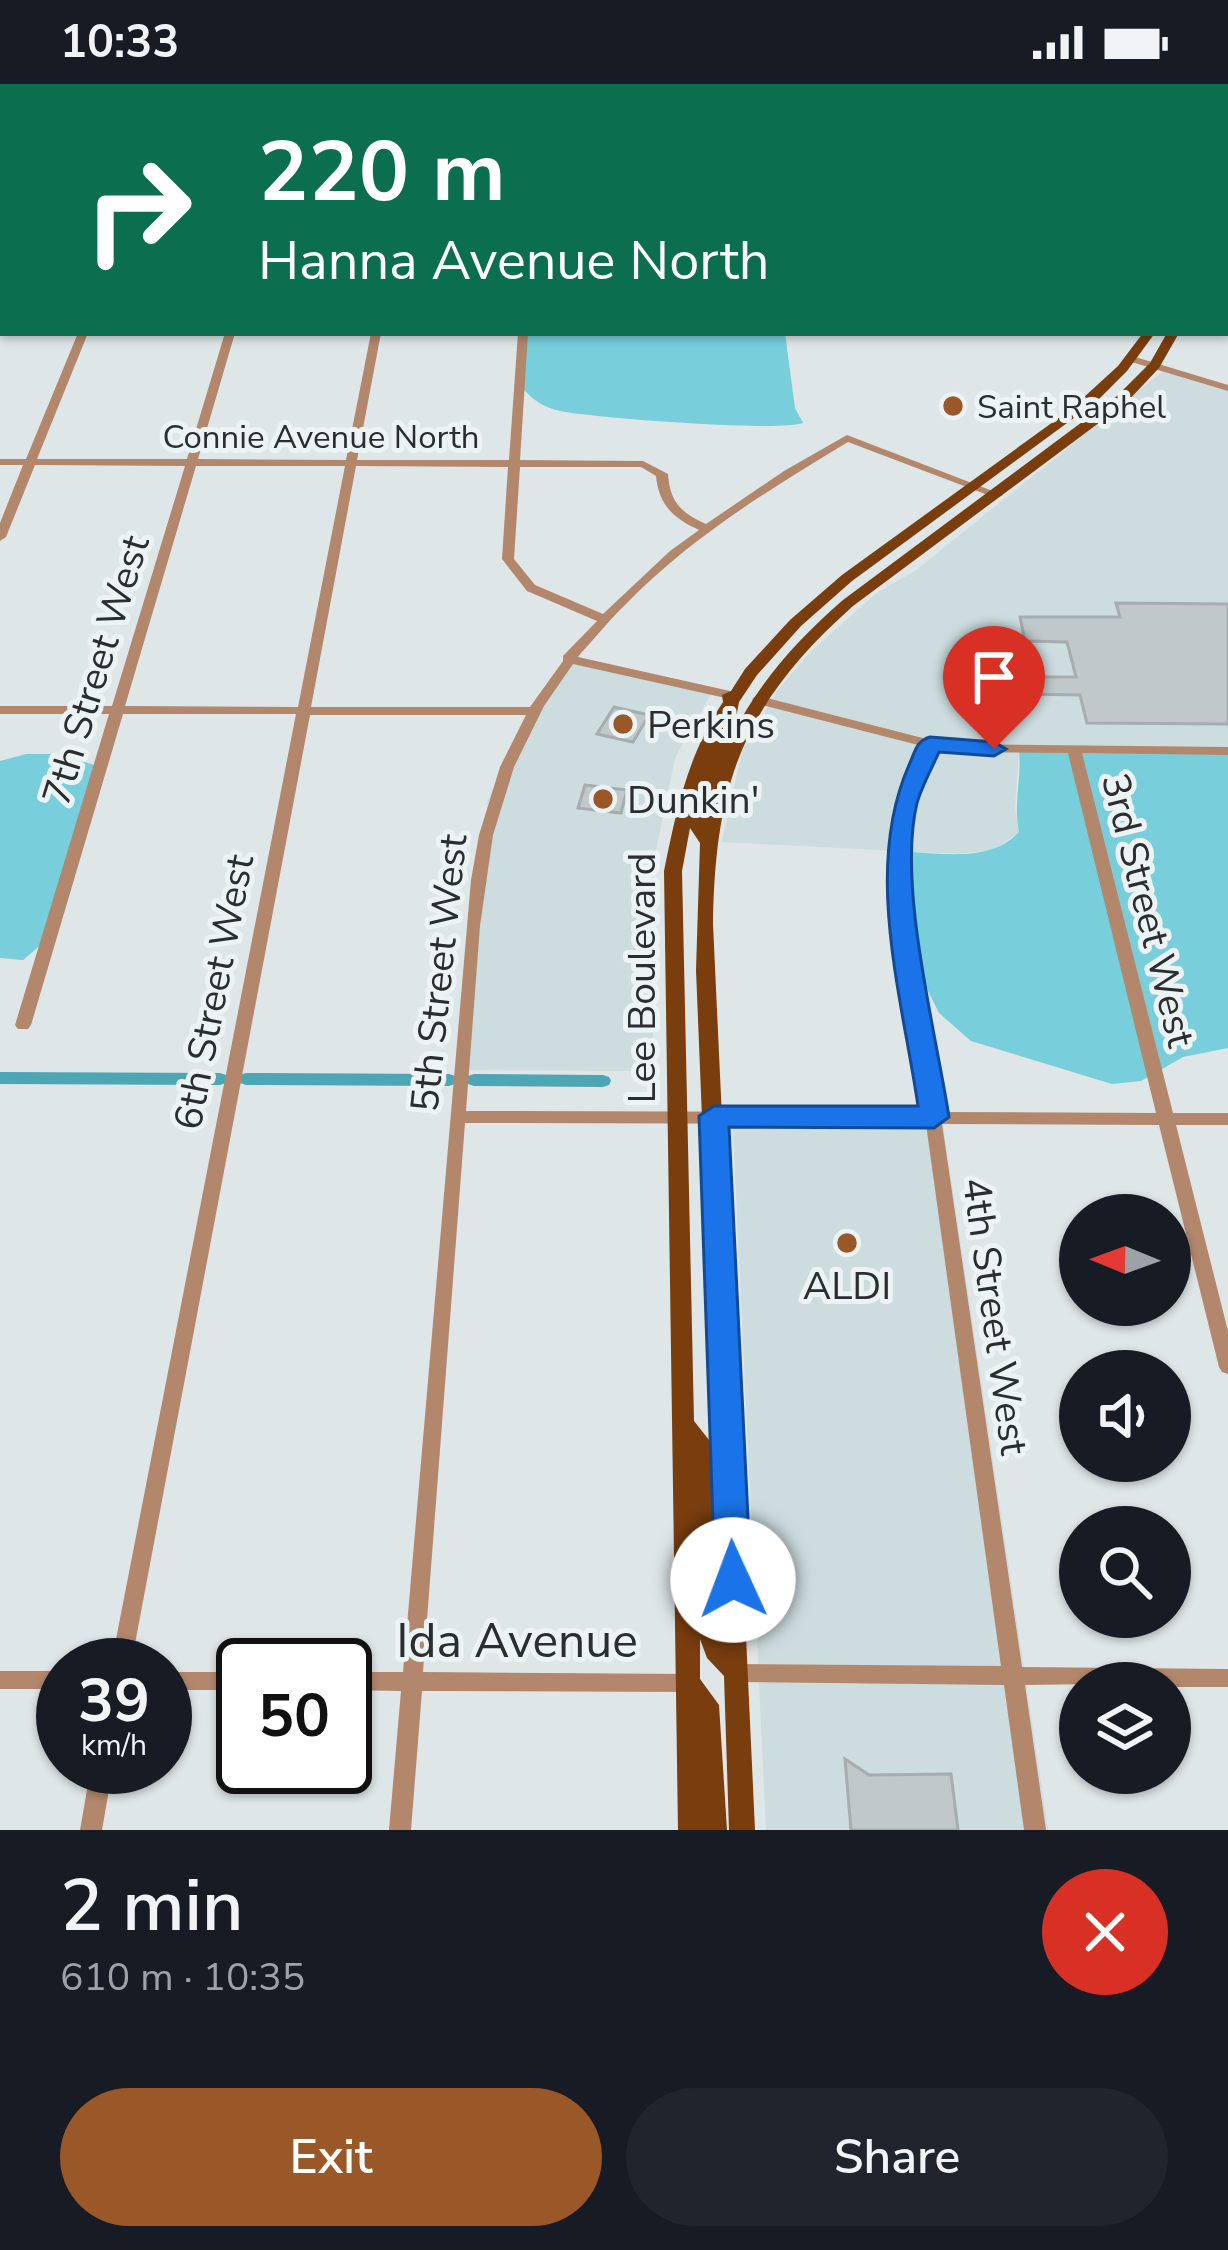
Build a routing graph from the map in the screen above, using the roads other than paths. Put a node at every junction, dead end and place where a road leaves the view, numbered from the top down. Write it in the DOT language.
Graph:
graph roads {
  1 [pos="82,336"];
  2 [pos="229,336"];
  3 [pos="375,336"];
  4 [pos="523,336"];
  5 [pos="1147,336"];
  6 [pos="1171,336"];
  7 [pos="1132,359"];
  8 [pos="1155,365"];
  9 [pos="1228,388"];
  10 [pos="0,462"];
  11 [pos="31,462"];
  12 [pos="191,462"];
  13 [pos="351,463"];
  14 [pos="513,463"];
  15 [pos="975,486"];
  16 [pos="998,495"];
  17 [pos="707,529"];
  18 [pos="0,537"];
  19 [pos="842,585"];
  20 [pos="601,618"];
  21 [pos="568,659"];
  22 [pos="730,695"];
  23 [pos="759,700"];
  24 [pos="0,710"];
  25 [pos="116,710"];
  26 [pos="304,711"];
  27 [pos="533,711"];
  28 [pos="930,744"];
  29 [pos="1074,750"];
  30 [pos="1228,751"];
  31 [pos="708,842"];
  32 [pos="23,1025"];
  33 [pos="714,1116"];
  34 [pos="459,1117"];
  35 [pos="677,1117"];
  36 [pos="934,1117"];
  37 [pos="1166,1119"];
  38 [pos="1228,1119"];
  39 [pos="1228,1367"];
  40 [pos="683,1424"];
  41 [pos="126,1638"];
  42 [pos="737,1673"];
  43 [pos="1013,1677"];
  44 [pos="1228,1678"];
  45 [pos="0,1680"];
  46 [pos="36,1680"];
  47 [pos="372,1682"];
  48 [pos="412,1682"];
  49 [pos="688,1683"];
  50 [pos="97,1794"];
  51 [pos="91,1830"];
  52 [pos="400,1830"];
  53 [pos="692,1830"];
  54 [pos="714,1830"];
  55 [pos="742,1830"];
  56 [pos="1035,1830"];
  1 -- 11 [label="street"];
  2 -- 12 [label="street, 7th Street West"];
  3 -- 13 [label="street, 6th Street West"];
  4 -- 14 [label="street"];
  5 -- 7 [label="main road, Lee Boulevard"];
  6 -- 8 [label="main road, Lee Boulevard"];
  7 -- 8 [label="street"];
  7 -- 15 [label="main road, Lee Boulevard"];
  8 -- 9 [label="street"];
  8 -- 16 [label="main road, Lee Boulevard"];
  10 -- 11 [label="street, Connie Avenue North"];
  11 -- 12 [label="street, Connie Avenue North"];
  11 -- 18 [label="street"];
  12 -- 13 [label="street, Connie Avenue North"];
  12 -- 25 [label="street, 7th Street West"];
  13 -- 14 [label="street, Connie Avenue North"];
  13 -- 26 [label="street, 6th Street West"];
  14 -- 17 [label="street, Connie Avenue North"];
  14 -- 20 [label="street"];
  15 -- 16 [label="street, 5th Street West"];
  15 -- 17 [label="street, 5th Street West"];
  15 -- 19 [label="main road, Lee Boulevard"];
  16 -- 23 [label="main road, Lee Boulevard"];
  17 -- 20 [label="street, 5th Street West"];
  19 -- 22 [label="main road, Lee Boulevard"];
  19 -- 23 [label="main road"];
  20 -- 21 [label="street, 5th Street West"];
  21 -- 22 [label="street"];
  21 -- 27 [label="street, 5th Street West"];
  22 -- 31 [label="main road"];
  22 -- 35 [label="main road, Lee Boulevard"];
  23 -- 28 [label="street"];
  23 -- 31 [label="main road, Lee Boulevard"];
  24 -- 25 [label="street"];
  25 -- 26 [label="street"];
  25 -- 32 [label="street, 7th Street West"];
  26 -- 27 [label="street"];
  26 -- 41 [label="street, 6th Street West"];
  27 -- 34 [label="street, 5th Street West"];
  28 -- 29 [label="street"];
  28 -- 36 [label="street, 4th Street West"];
  29 -- 30 [label="street"];
  29 -- 37 [label="street, 3rd Street West"];
  31 -- 33 [label="main road, Lee Boulevard"];
  33 -- 35 [label="street"];
  33 -- 36 [label="street"];
  33 -- 42 [label="main road, Lee Boulevard"];
  34 -- 35 [label="street"];
  34 -- 48 [label="street, 5th Street West"];
  35 -- 40 [label="main road, Lee Boulevard"];
  36 -- 37 [label="street"];
  36 -- 43 [label="street, 4th Street West"];
  37 -- 38 [label="street"];
  37 -- 39 [label="street, 3rd Street West"];
  40 -- 42 [label="main road"];
  40 -- 49 [label="main road, Lee Boulevard"];
  42 -- 43 [label="street"];
  42 -- 55 [label="main road, Lee Boulevard"];
  43 -- 44 [label="street"];
  43 -- 56 [label="street, 4th Street West"];
  45 -- 46 [label="street"];
  47 -- 48 [label="street, Ida Avenue"];
  48 -- 49 [label="street, Ida Avenue"];
  48 -- 52 [label="street, 5th Street West"];
  49 -- 53 [label="main road, Lee Boulevard"];
  49 -- 54 [label="main road"];
  50 -- 51 [label="street"];
}
